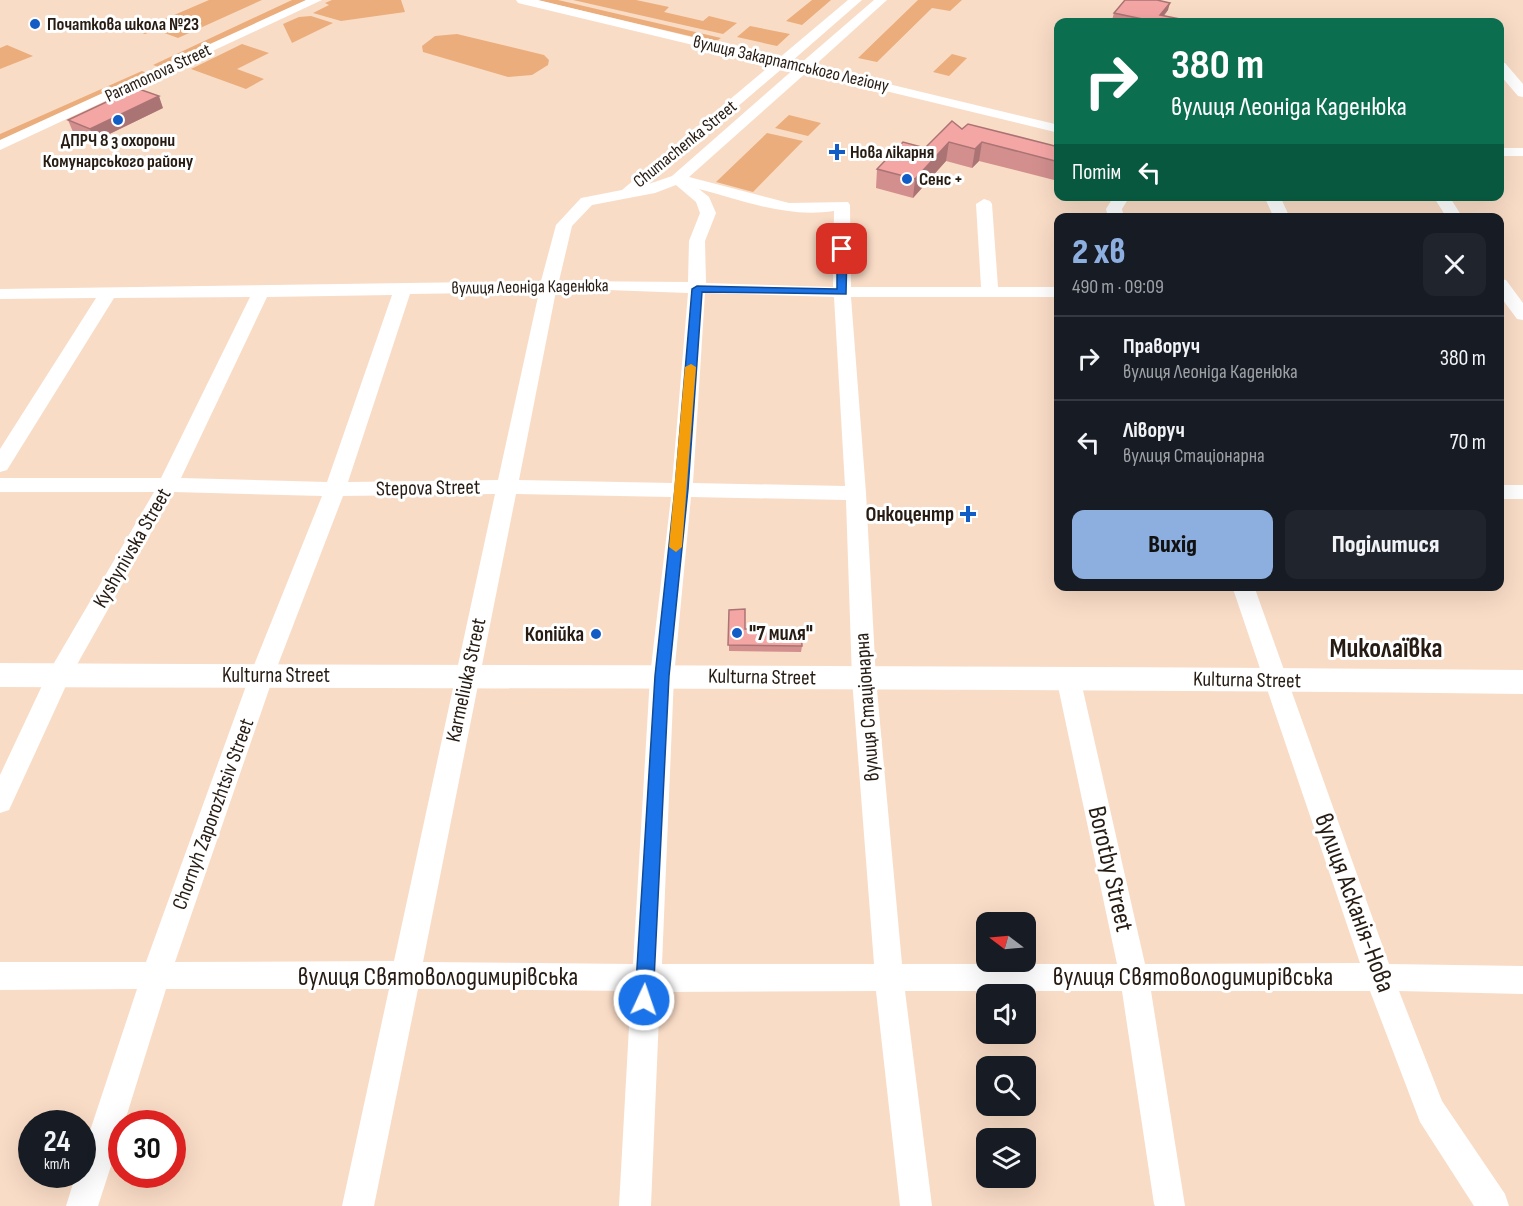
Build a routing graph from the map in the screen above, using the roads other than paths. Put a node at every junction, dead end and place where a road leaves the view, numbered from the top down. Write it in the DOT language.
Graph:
graph roads {
  1 [pos="316,0"];
  2 [pos="522,0"];
  3 [pos="856,0"];
  4 [pos="880,0"];
  5 [pos="783,63"];
  6 [pos="141,65"];
  7 [pos="805,67"];
  8 [pos="1504,71"];
  9 [pos="161,72"];
  10 [pos="1523,93"];
  11 [pos="1054,128"];
  12 [pos="0,146"];
  13 [pos="1504,152"];
  14 [pos="1523,152"];
  15 [pos="677,178"];
  16 [pos="625,194"];
  17 [pos="984,204"];
  18 [pos="549,285"];
  19 [pos="1504,287"];
  20 [pos="1523,288"];
  21 [pos="403,289"];
  22 [pos="697,289"];
  23 [pos="1504,291"];
  24 [pos="109,292"];
  25 [pos="261,292"];
  26 [pos="842,292"];
  27 [pos="1054,292"];
  28 [pos="990,293"];
  29 [pos="0,294"];
  30 [pos="1523,315"];
  31 [pos="0,465"];
  32 [pos="0,485"];
  33 [pos="168,485"];
  34 [pos="507,487"];
  35 [pos="335,489"];
  36 [pos="682,489"];
  37 [pos="1504,492"];
  38 [pos="1523,492"];
  39 [pos="856,493"];
  40 [pos="1245,591"];
  41 [pos="0,675"];
  42 [pos="59,675"];
  43 [pos="262,675"];
  44 [pos="467,676"];
  45 [pos="662,676"];
  46 [pos="1068,677"];
  47 [pos="864,679"];
  48 [pos="1275,680"];
  49 [pos="1523,682"];
  50 [pos="0,802"];
  51 [pos="406,975"];
  52 [pos="0,976"];
  53 [pos="889,976"];
  54 [pos="1134,977"];
  55 [pos="1379,977"];
  56 [pos="155,978"];
  57 [pos="645,978"];
  58 [pos="1523,980"];
  59 [pos="1170,1204"];
  60 [pos="82,1206"];
  61 [pos="358,1206"];
  62 [pos="635,1206"];
  63 [pos="916,1206"];
  64 [pos="1493,1206"];
  1 -- 9 [label="street, Paramonova Street"];
  2 -- 5 [label="street, вулиця Закарпатського Легіону"];
  3 -- 5 [label="street, Chumachenka Street"];
  4 -- 7 [label="street, Chumachenka Street"];
  5 -- 7 [label="street, вулиця Закарпатського Легіону"];
  5 -- 16 [label="street, Chumachenka Street"];
  6 -- 9 [label="street"];
  7 -- 11 [label="street, вулиця Закарпатського Легіону"];
  7 -- 15 [label="street, Chumachenka Street"];
  8 -- 10 [label="street"];
  9 -- 12 [label="street, Paramonova Street"];
  13 -- 14 [label="street"];
  15 -- 16 [label="street, Chumachenka Street"];
  15 -- 22 [label="street"];
  15 -- 26 [label="street, вулиця Стаціонарна"];
  16 -- 18 [label="street, Karmeliuka Street"];
  17 -- 28 [label="street"];
  18 -- 21 [label="street, вулиця Леоніда Каденюка"];
  18 -- 22 [label="street, вулиця Леоніда Каденюка"];
  18 -- 34 [label="street, Karmeliuka Street"];
  19 -- 20 [label="street"];
  21 -- 25 [label="street, вулиця Леоніда Каденюка"];
  21 -- 35 [label="street, Chornyh Zaporozhtsiv Street"];
  22 -- 26 [label="street, вулиця Леоніда Каденюка"];
  22 -- 36 [label="street"];
  23 -- 30 [label="street"];
  24 -- 25 [label="street, вулиця Леоніда Каденюка"];
  24 -- 29 [label="street, вулиця Леоніда Каденюка"];
  24 -- 31 [label="street"];
  25 -- 33 [label="street, Kyshynivska Street"];
  26 -- 28 [label="street, вулиця Леоніда Каденюка"];
  26 -- 39 [label="street, вулиця Стаціонарна"];
  27 -- 28 [label="street, вулиця Леоніда Каденюка"];
  32 -- 33 [label="street, Stepova Street"];
  33 -- 35 [label="street, Stepova Street"];
  33 -- 42 [label="street, Kyshynivska Street"];
  34 -- 35 [label="street, Stepova Street"];
  34 -- 36 [label="street, Stepova Street"];
  34 -- 44 [label="street, Karmeliuka Street"];
  35 -- 43 [label="street, Chornyh Zaporozhtsiv Street"];
  36 -- 39 [label="street, Stepova Street"];
  36 -- 45 [label="street"];
  37 -- 38 [label="street"];
  39 -- 47 [label="street, вулиця Стаціонарна"];
  40 -- 48 [label="street, вулиця Асканія-Нова"];
  41 -- 42 [label="main road, Kulturna Street"];
  42 -- 43 [label="main road, Kulturna Street"];
  42 -- 50 [label="street, Kyshynivska Street"];
  43 -- 44 [label="main road, Kulturna Street"];
  43 -- 56 [label="street, Chornyh Zaporozhtsiv Street"];
  44 -- 45 [label="main road, Kulturna Street"];
  44 -- 51 [label="street, Karmeliuka Street"];
  45 -- 47 [label="main road, Kulturna Street"];
  45 -- 57 [label="street"];
  46 -- 47 [label="main road, Kulturna Street"];
  46 -- 48 [label="main road, Kulturna Street"];
  46 -- 54 [label="street, Borotby Street"];
  47 -- 53 [label="street, вулиця Стаціонарна"];
  48 -- 49 [label="main road, Kulturna Street"];
  48 -- 55 [label="street, вулиця Асканія-Нова"];
  51 -- 56 [label="street, вулиця Святоволодимирівська"];
  51 -- 57 [label="street, вулиця Святоволодимирівська"];
  51 -- 61 [label="street, Karmeliuka Street"];
  52 -- 56 [label="street, вулиця Святоволодимирівська"];
  53 -- 54 [label="street, вулиця Святоволодимирівська"];
  53 -- 57 [label="street, вулиця Святоволодимирівська"];
  53 -- 63 [label="street, вулиця Стаціонарна"];
  54 -- 55 [label="street, вулиця Святоволодимирівська"];
  54 -- 59 [label="street, Borotby Street"];
  55 -- 58 [label="street, вулиця Святоволодимирівська"];
  55 -- 64 [label="street, вулиця Асканія-Нова"];
  56 -- 60 [label="street, Chornyh Zaporozhtsiv Street"];
  57 -- 62 [label="street"];
}
